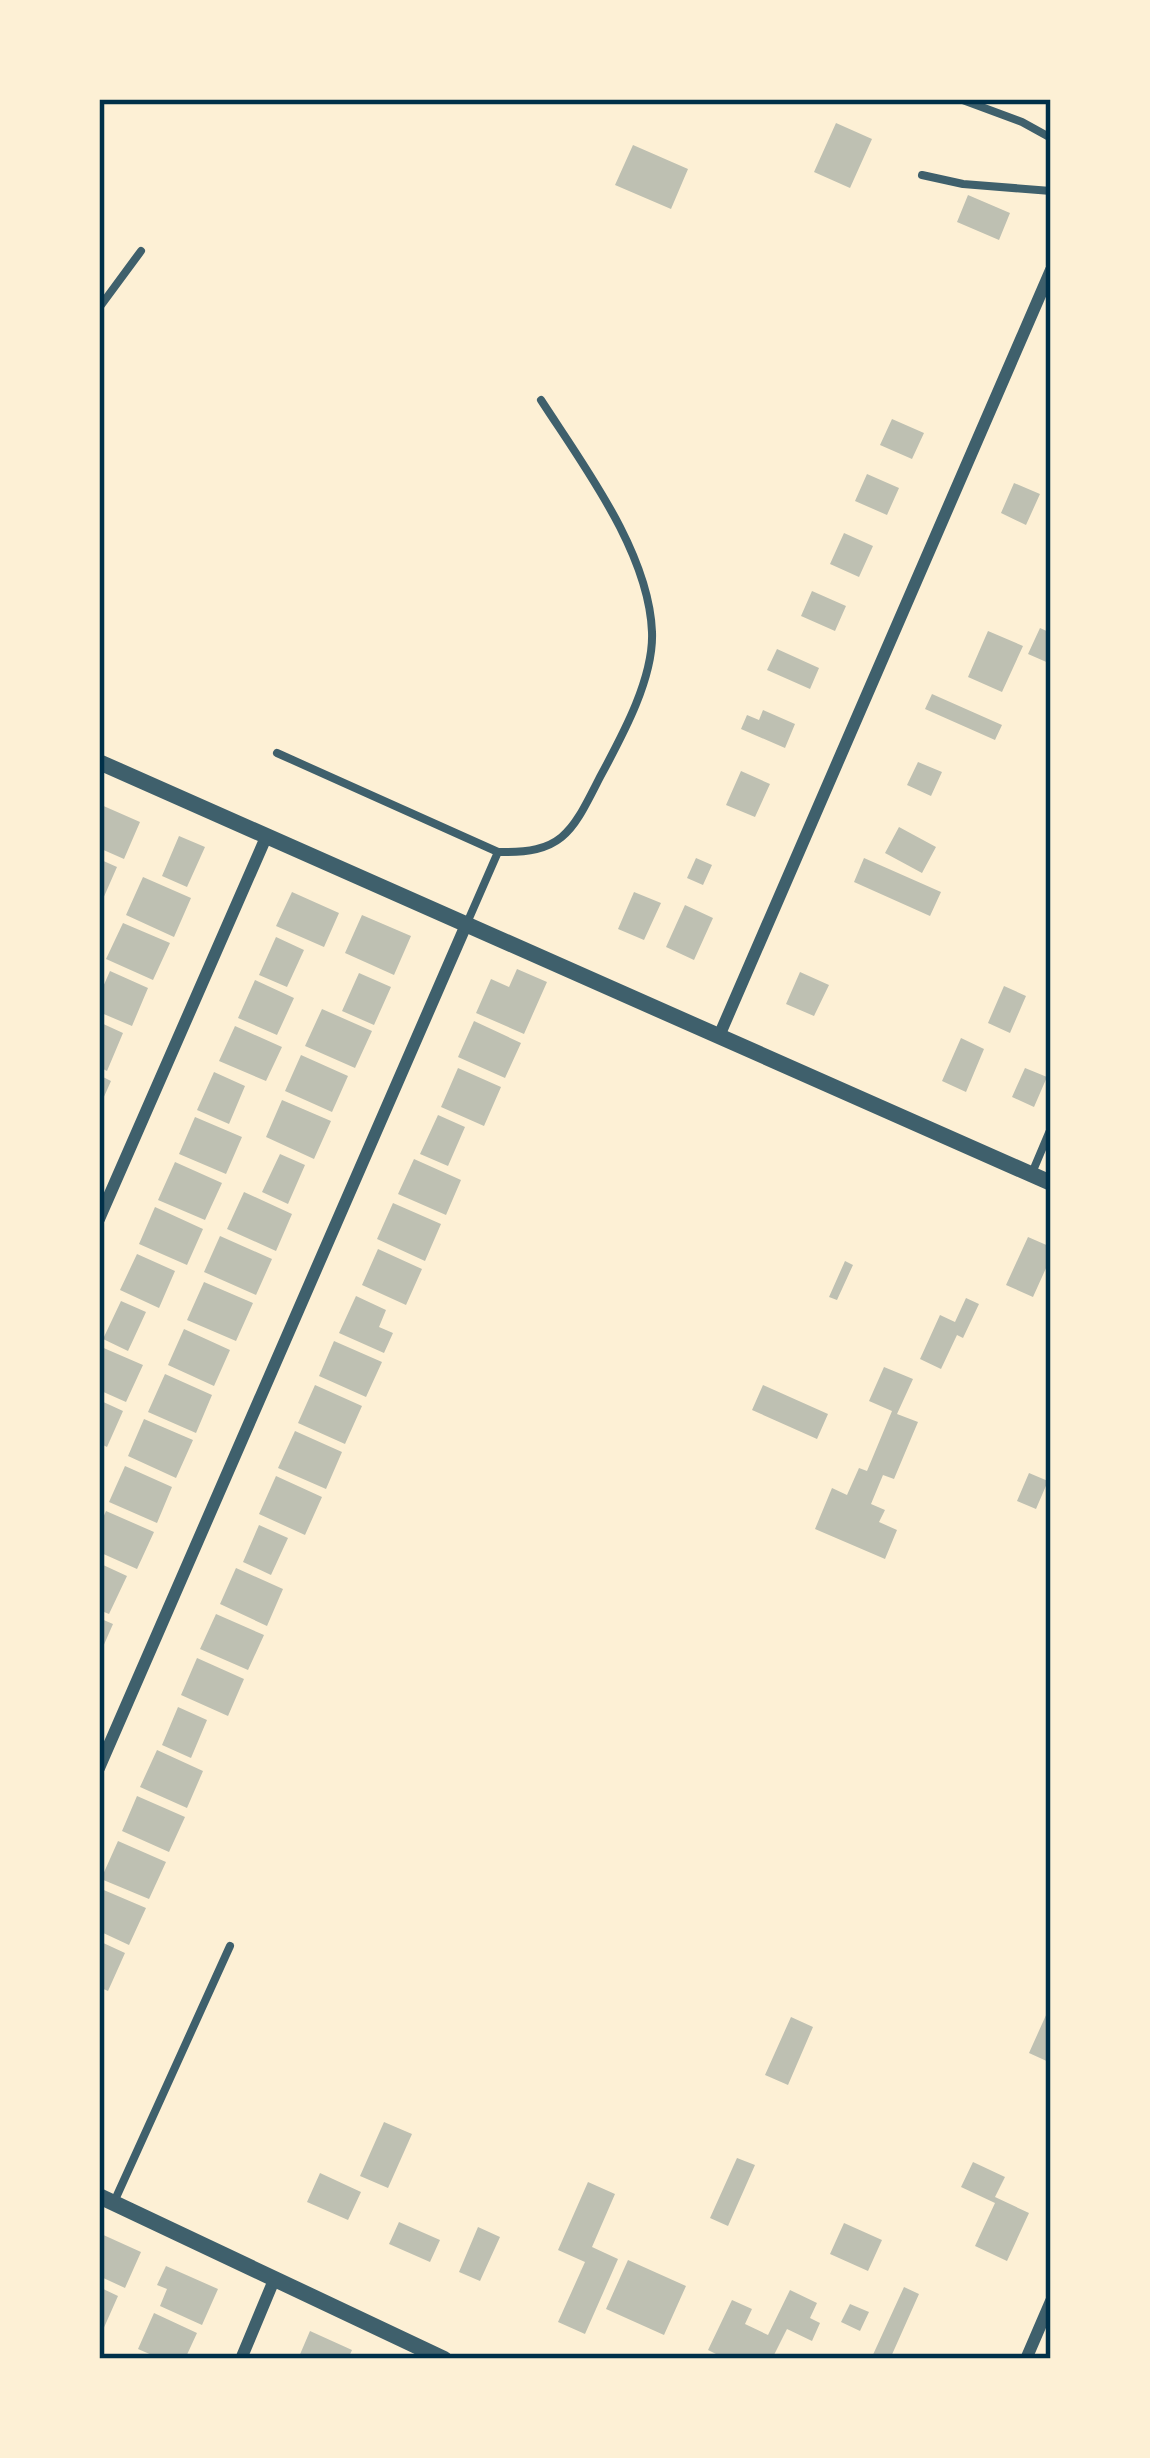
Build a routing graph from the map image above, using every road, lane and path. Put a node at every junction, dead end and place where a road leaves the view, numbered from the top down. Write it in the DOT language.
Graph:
graph roads {
  1 [pos="960,99"];
  2 [pos="1051,138"];
  3 [pos="922,175"];
  4 [pos="1051,191"];
  5 [pos="141,251"];
  6 [pos="1051,270"];
  7 [pos="99,308"];
  8 [pos="541,400"];
  9 [pos="277,753"];
  10 [pos="99,762"];
  11 [pos="267,835"];
  12 [pos="498,852"];
  13 [pos="466,925"];
  14 [pos="719,1036"];
  15 [pos="1051,1128"];
  16 [pos="1031,1174"];
  17 [pos="1051,1183"];
  18 [pos="99,1219"];
  19 [pos="99,1768"];
  20 [pos="230,1946"];
  21 [pos="106,2200"];
  22 [pos="274,2280"];
  23 [pos="1051,2302"];
  24 [pos="241,2359"];
  25 [pos="444,2359"];
  26 [pos="1026,2359"];
  1 -- 2 [label="lane"];
  3 -- 4 [label="lane"];
  5 -- 7 [label="lane"];
  6 -- 14 [label="street"];
  8 -- 12 [label="lane"];
  9 -- 12 [label="lane"];
  10 -- 11 [label="street"];
  11 -- 13 [label="street"];
  11 -- 18 [label="street"];
  12 -- 13 [label="lane"];
  13 -- 14 [label="street"];
  13 -- 19 [label="street"];
  14 -- 16 [label="street"];
  15 -- 16 [label="lane"];
  16 -- 17 [label="street"];
  20 -- 21 [label="lane"];
  21 -- 22 [label="street"];
  22 -- 24 [label="street"];
  22 -- 25 [label="street"];
  23 -- 26 [label="street"];
}
